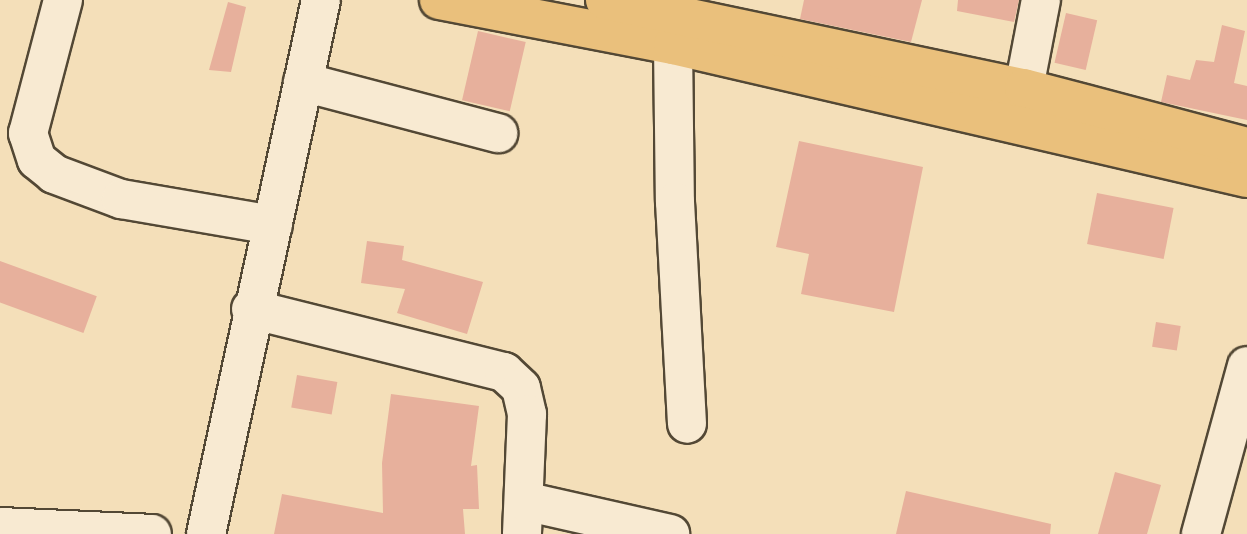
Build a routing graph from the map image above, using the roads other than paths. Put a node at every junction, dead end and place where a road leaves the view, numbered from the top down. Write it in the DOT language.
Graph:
graph roads {
  1 [pos="63,0"];
  2 [pos="321,0"];
  3 [pos="439,0"];
  4 [pos="1041,0"];
  5 [pos="621,2"];
  6 [pos="673,45"];
  7 [pos="303,82"];
  8 [pos="1024,88"];
  9 [pos="498,133"];
  10 [pos="1247,147"];
  11 [pos="1247,178"];
  12 [pos="273,225"];
  13 [pos="251,309"];
  14 [pos="1247,366"];
  15 [pos="687,424"];
  16 [pos="523,518"];
  17 [pos="0,527"];
  18 [pos="152,534"];
  19 [pos="206,534"];
  20 [pos="670,534"];
  21 [pos="1201,534"];
  1 -- 12 [label="street"];
  2 -- 7 [label="street"];
  3 -- 6 [label="main road"];
  4 -- 8 [label="street"];
  5 -- 8 [label="main road"];
  6 -- 11 [label="main road"];
  6 -- 15 [label="street"];
  7 -- 9 [label="street"];
  7 -- 12 [label="street"];
  8 -- 10 [label="main road"];
  12 -- 13 [label="street"];
  13 -- 16 [label="street"];
  13 -- 19 [label="street"];
  14 -- 21 [label="street"];
  16 -- 20 [label="street"];
  17 -- 18 [label="street"];
}
